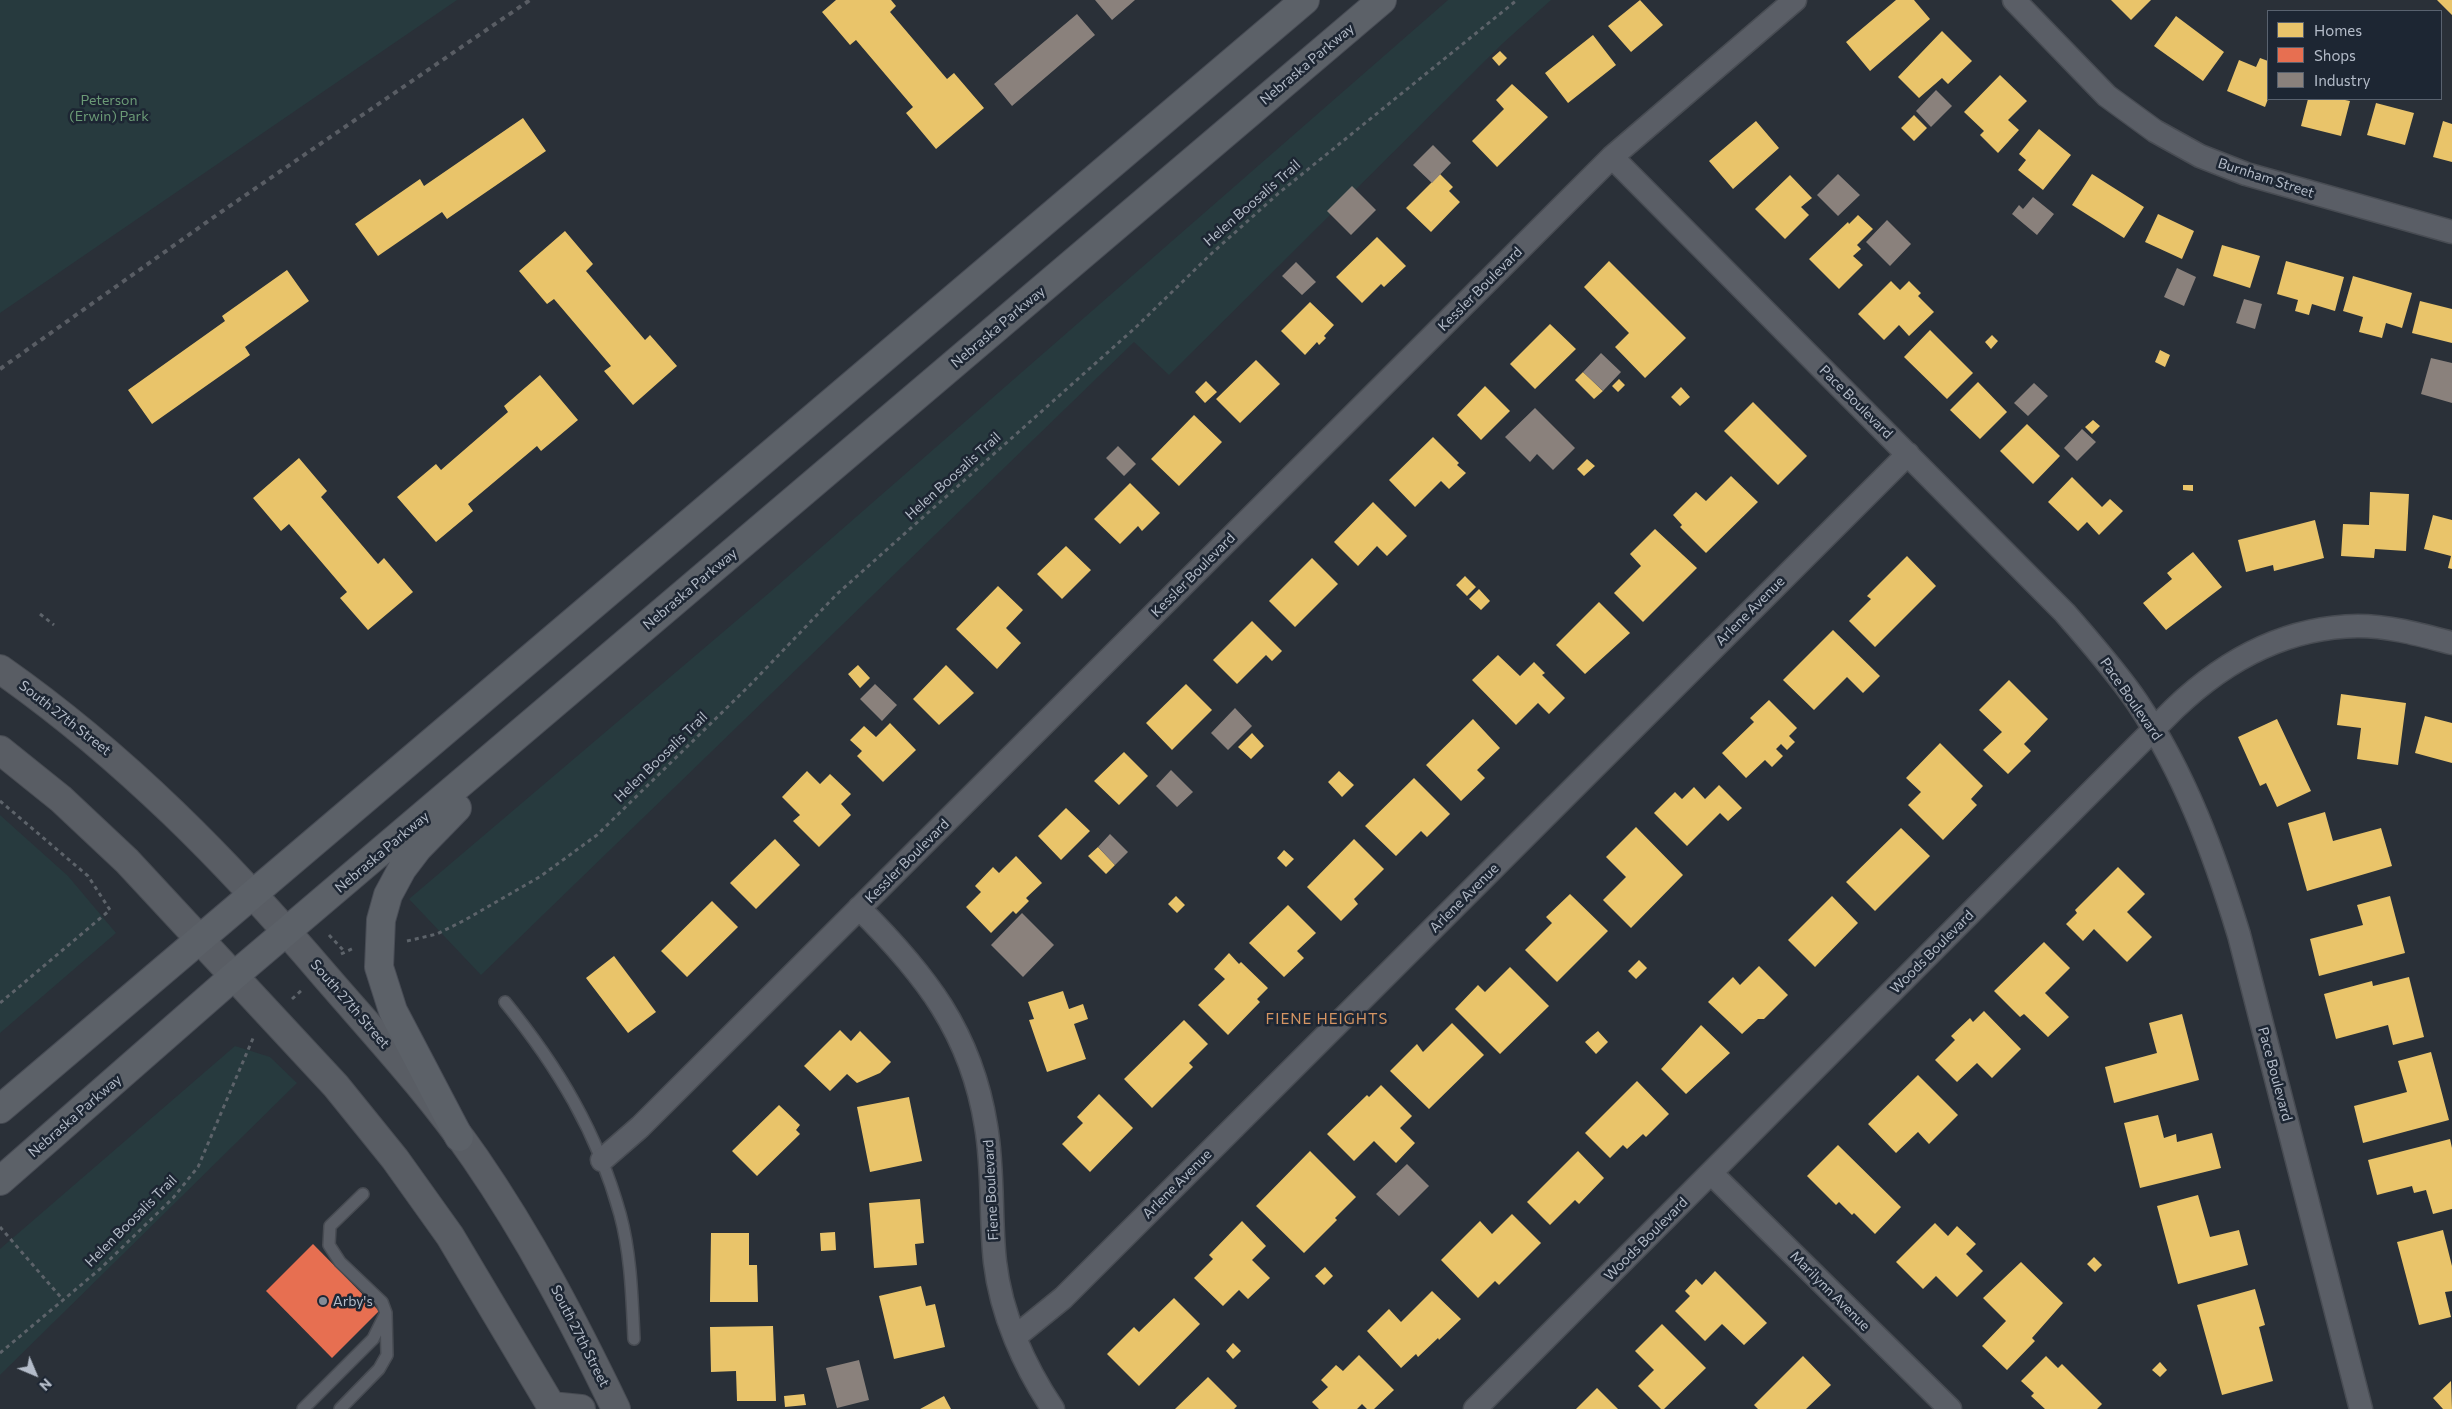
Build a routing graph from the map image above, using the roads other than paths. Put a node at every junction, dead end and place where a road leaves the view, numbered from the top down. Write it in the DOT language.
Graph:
graph roads {
  1 [pos="1305,0"];
  2 [pos="1382,0"];
  3 [pos="1795,0"];
  4 [pos="2014,0"];
  5 [pos="1612,157"];
  6 [pos="2452,232"];
  7 [pos="1908,454"];
  8 [pos="2452,643"];
  9 [pos="625,644"];
  10 [pos="0,669"];
  11 [pos="2154,729"];
  12 [pos="0,750"];
  13 [pos="254,892"];
  14 [pos="859,908"];
  15 [pos="288,932"];
  16 [pos="200,939"];
  17 [pos="234,976"];
  18 [pos="505,1002"];
  19 [pos="0,1109"];
  20 [pos="460,1137"];
  21 [pos="602,1160"];
  22 [pos="1711,1173"];
  23 [pos="0,1181"];
  24 [pos="363,1194"];
  25 [pos="386,1313"];
  26 [pos="1015,1336"];
  27 [pos="634,1339"];
  28 [pos="552,1408"];
  29 [pos="303,1409"];
  30 [pos="340,1409"];
  31 [pos="581,1409"];
  32 [pos="616,1409"];
  33 [pos="1053,1409"];
  34 [pos="1475,1409"];
  35 [pos="1950,1409"];
  36 [pos="2361,1409"];
  1 -- 13 [label="main road"];
  2 -- 9 [label="main road, Nebraska Parkway"];
  3 -- 5 [label="street, Kessler Boulevard"];
  4 -- 6 [label="street, Burnham Street"];
  5 -- 7 [label="street, Pace Boulevard"];
  5 -- 14 [label="street, Kessler Boulevard"];
  7 -- 11 [label="street, Pace Boulevard"];
  7 -- 26 [label="street, Arlene Avenue"];
  8 -- 11 [label="street, Woods Boulevard"];
  9 -- 15 [label="main road, Nebraska Parkway"];
  9 -- 20 [label="main road"];
  10 -- 13 [label="main road, South 27th Street"];
  11 -- 22 [label="street, Woods Boulevard"];
  11 -- 36 [label="street, Pace Boulevard"];
  12 -- 16 [label="main road"];
  13 -- 15 [label="main road, South 27th Street"];
  13 -- 16 [label="main road"];
  14 -- 21 [label="street, Kessler Boulevard"];
  14 -- 26 [label="street, Fiene Boulevard"];
  15 -- 17 [label="main road, Nebraska Parkway"];
  15 -- 20 [label="main road, South 27th Street"];
  16 -- 17 [label="main road"];
  16 -- 19 [label="main road"];
  17 -- 23 [label="main road, Nebraska Parkway"];
  17 -- 28 [label="main road"];
  18 -- 21 [label="lane"];
  20 -- 32 [label="main road, South 27th Street"];
  21 -- 27 [label="lane"];
  22 -- 34 [label="street, Woods Boulevard"];
  22 -- 35 [label="street, Marilynn Avenue"];
  24 -- 25 [label="lane"];
  25 -- 29 [label="lane"];
  25 -- 30 [label="lane"];
  26 -- 33 [label="street, Fiene Boulevard"];
  28 -- 31 [label="main road"];
}
